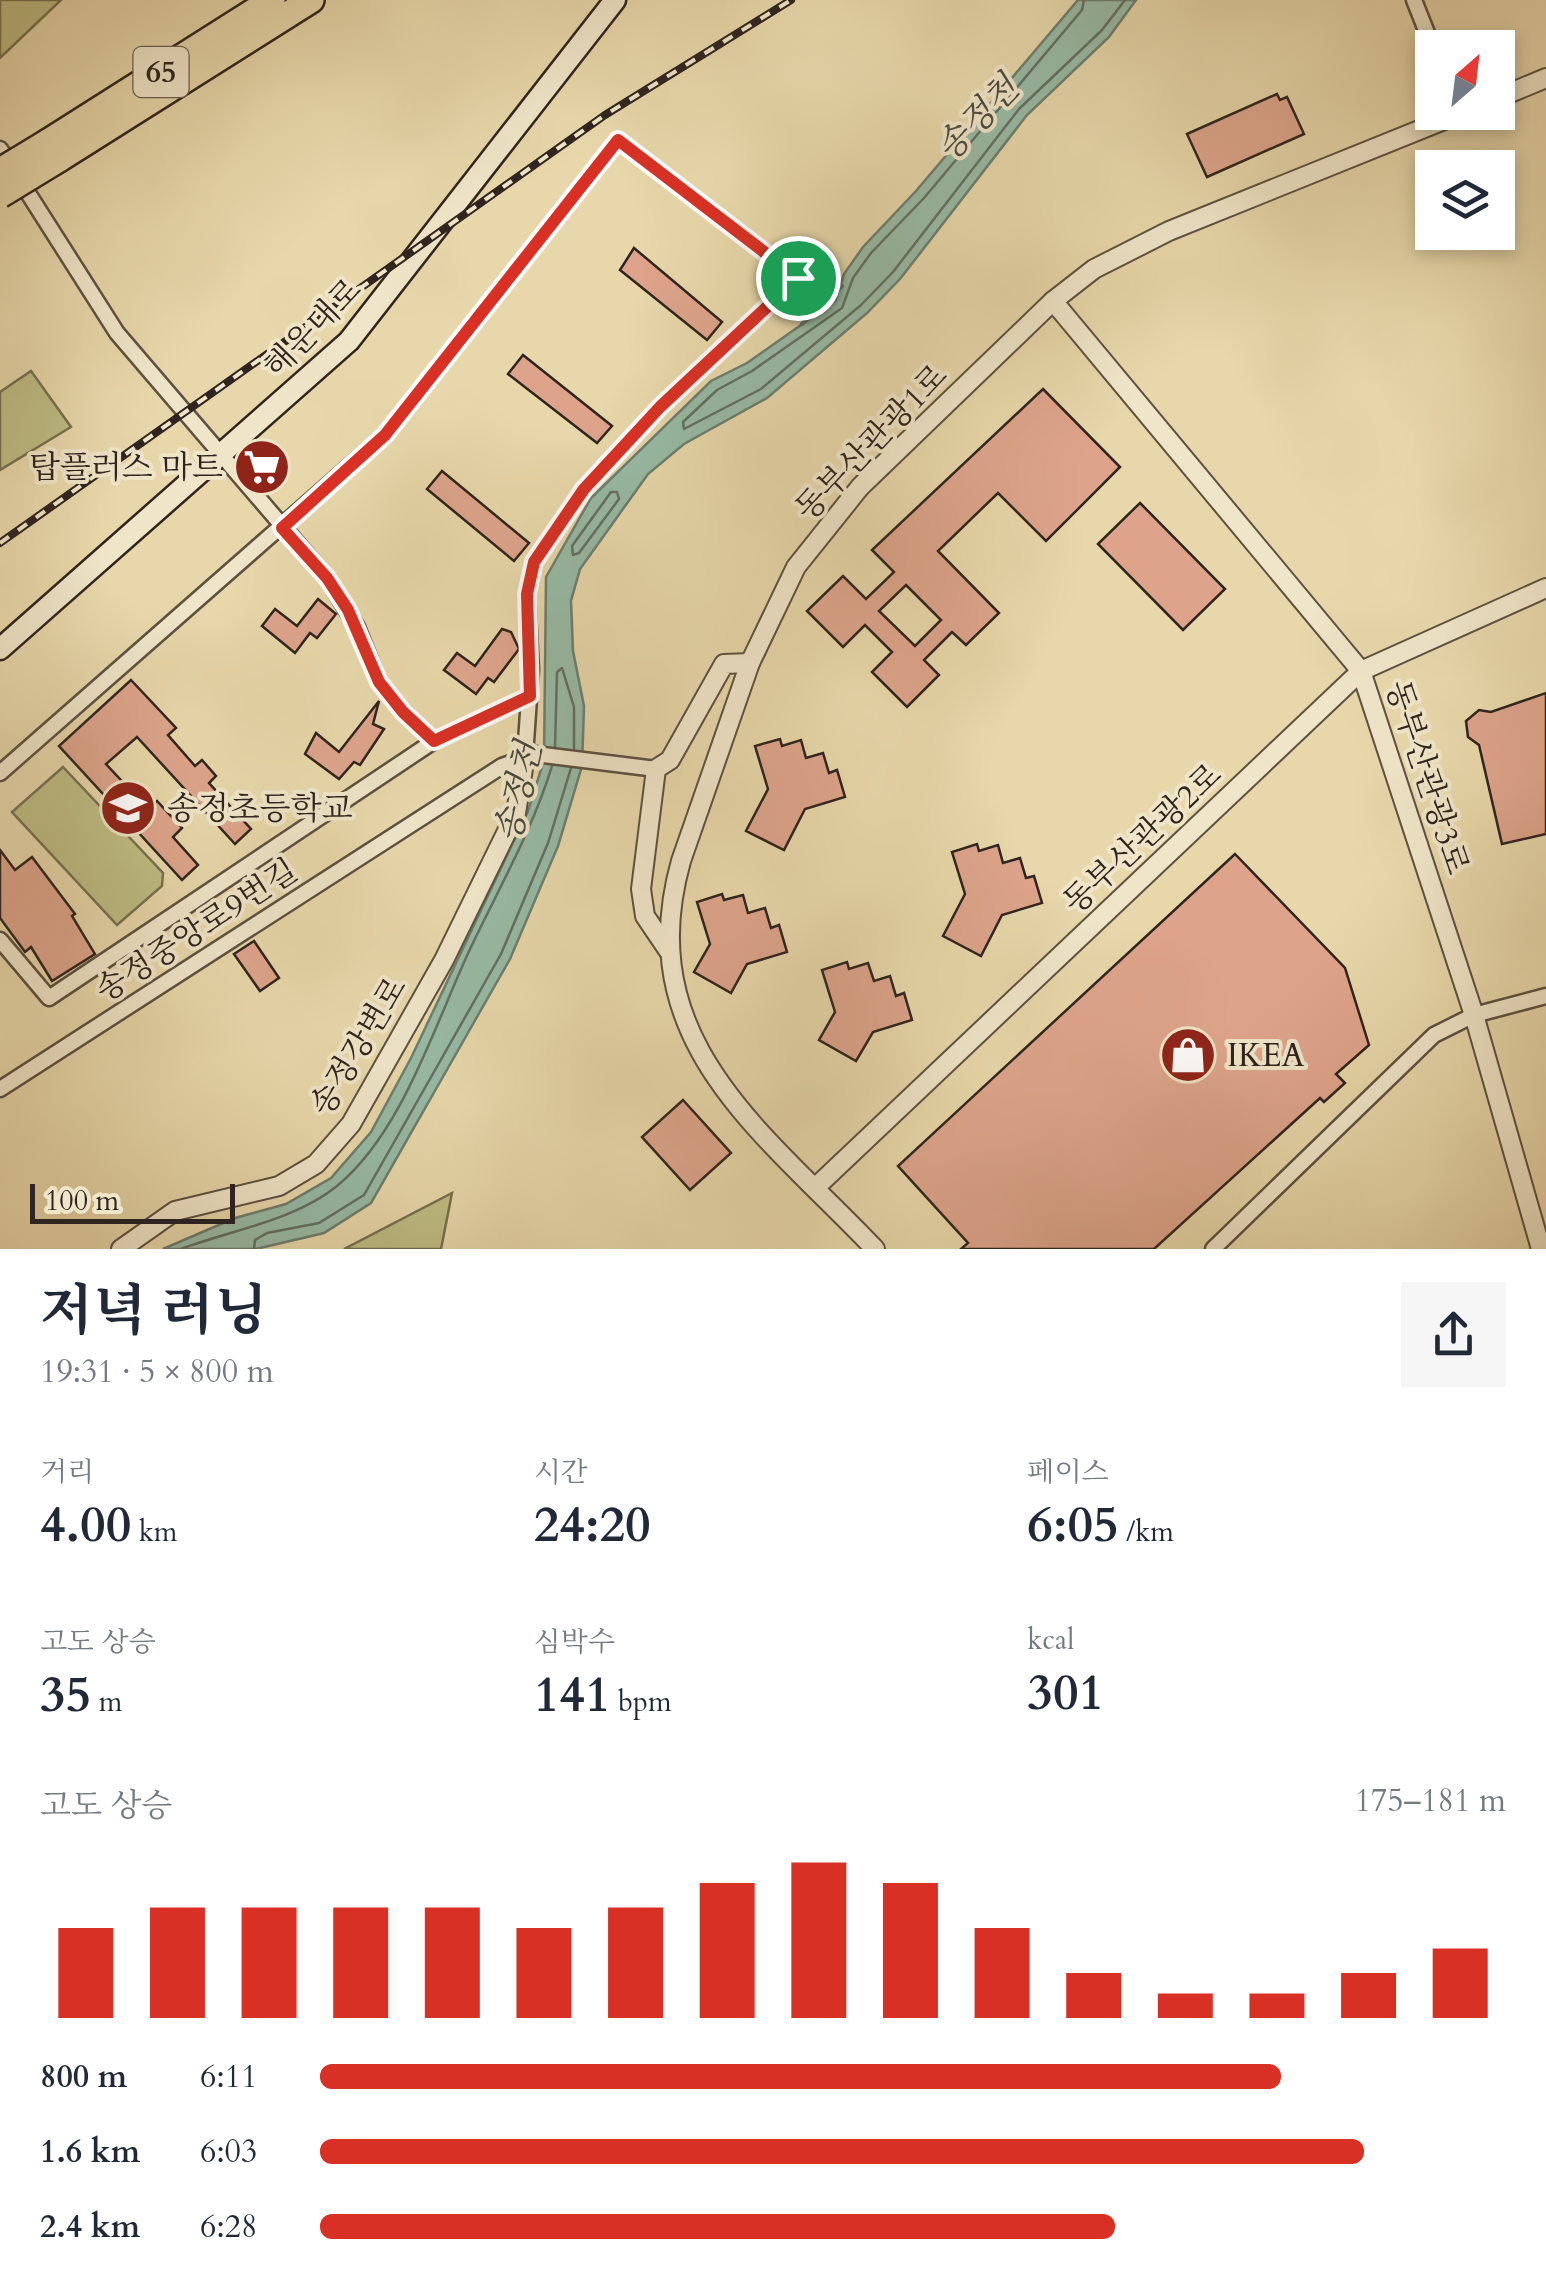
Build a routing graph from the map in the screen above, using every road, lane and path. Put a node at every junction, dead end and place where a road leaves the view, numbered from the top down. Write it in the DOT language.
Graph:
graph roads {
  1 [pos="272,0"];
  2 [pos="310,0"];
  3 [pos="616,0"];
  4 [pos="1414,0"];
  5 [pos="1426,30"];
  6 [pos="1546,78"];
  7 [pos="1515,91"];
  8 [pos="1419,130"];
  9 [pos="0,150"];
  10 [pos="54,150"];
  11 [pos="0,171"];
  12 [pos="0,194"];
  13 [pos="1053,300"];
  14 [pos="222,456"];
  15 [pos="282,528"];
  16 [pos="1546,588"];
  17 [pos="0,650"];
  18 [pos="750,663"];
  19 [pos="1362,671"];
  20 [pos="530,696"];
  21 [pos="434,741"];
  22 [pos="530,755"];
  23 [pos="647,768"];
  24 [pos="0,773"];
  25 [pos="0,940"];
  26 [pos="668,950"];
  27 [pos="1546,996"];
  28 [pos="1474,1015"];
  29 [pos="0,1088"];
  30 [pos="816,1187"];
  31 [pos="121,1249"];
  32 [pos="875,1249"];
  33 [pos="1213,1249"];
  34 [pos="1542,1249"];
  1 -- 10 [label="highway, 65"];
  2 -- 10 [label="highway, 65"];
  3 -- 14 [label="main road, 해운대로"];
  4 -- 5 [label="street"];
  6 -- 7 [label="street"];
  8 -- 13 [label="street, 동부산관광1로"];
  9 -- 14 [label="street"];
  10 -- 11 [label="highway, 65, bridge"];
  10 -- 12 [label="highway, 65, bridge"];
  13 -- 18 [label="street, 동부산관광1로"];
  13 -- 19 [label="street, 동부산관광3로"];
  14 -- 15 [label="street"];
  14 -- 17 [label="main road, 해운대로"];
  15 -- 20 [label="street"];
  15 -- 21 [label="street"];
  15 -- 24 [label="street"];
  16 -- 19 [label="street, 동부산관광2로"];
  18 -- 23 [label="street"];
  18 -- 26 [label="street, 동부산관광1로"];
  19 -- 28 [label="street, 동부산관광3로"];
  19 -- 30 [label="street, 동부산관광2로"];
  20 -- 21 [label="street"];
  20 -- 22 [label="street"];
  21 -- 25 [label="street"];
  22 -- 23 [label="street"];
  22 -- 29 [label="street, 송정중앙로9번길"];
  22 -- 31 [label="street, 송정강변로"];
  23 -- 26 [label="street"];
  26 -- 30 [label="street, 동부산관광1로"];
  27 -- 28 [label="street"];
  28 -- 33 [label="street"];
  28 -- 34 [label="street, 동부산관광3로"];
  30 -- 32 [label="street, 동부산관광1로"];
}
